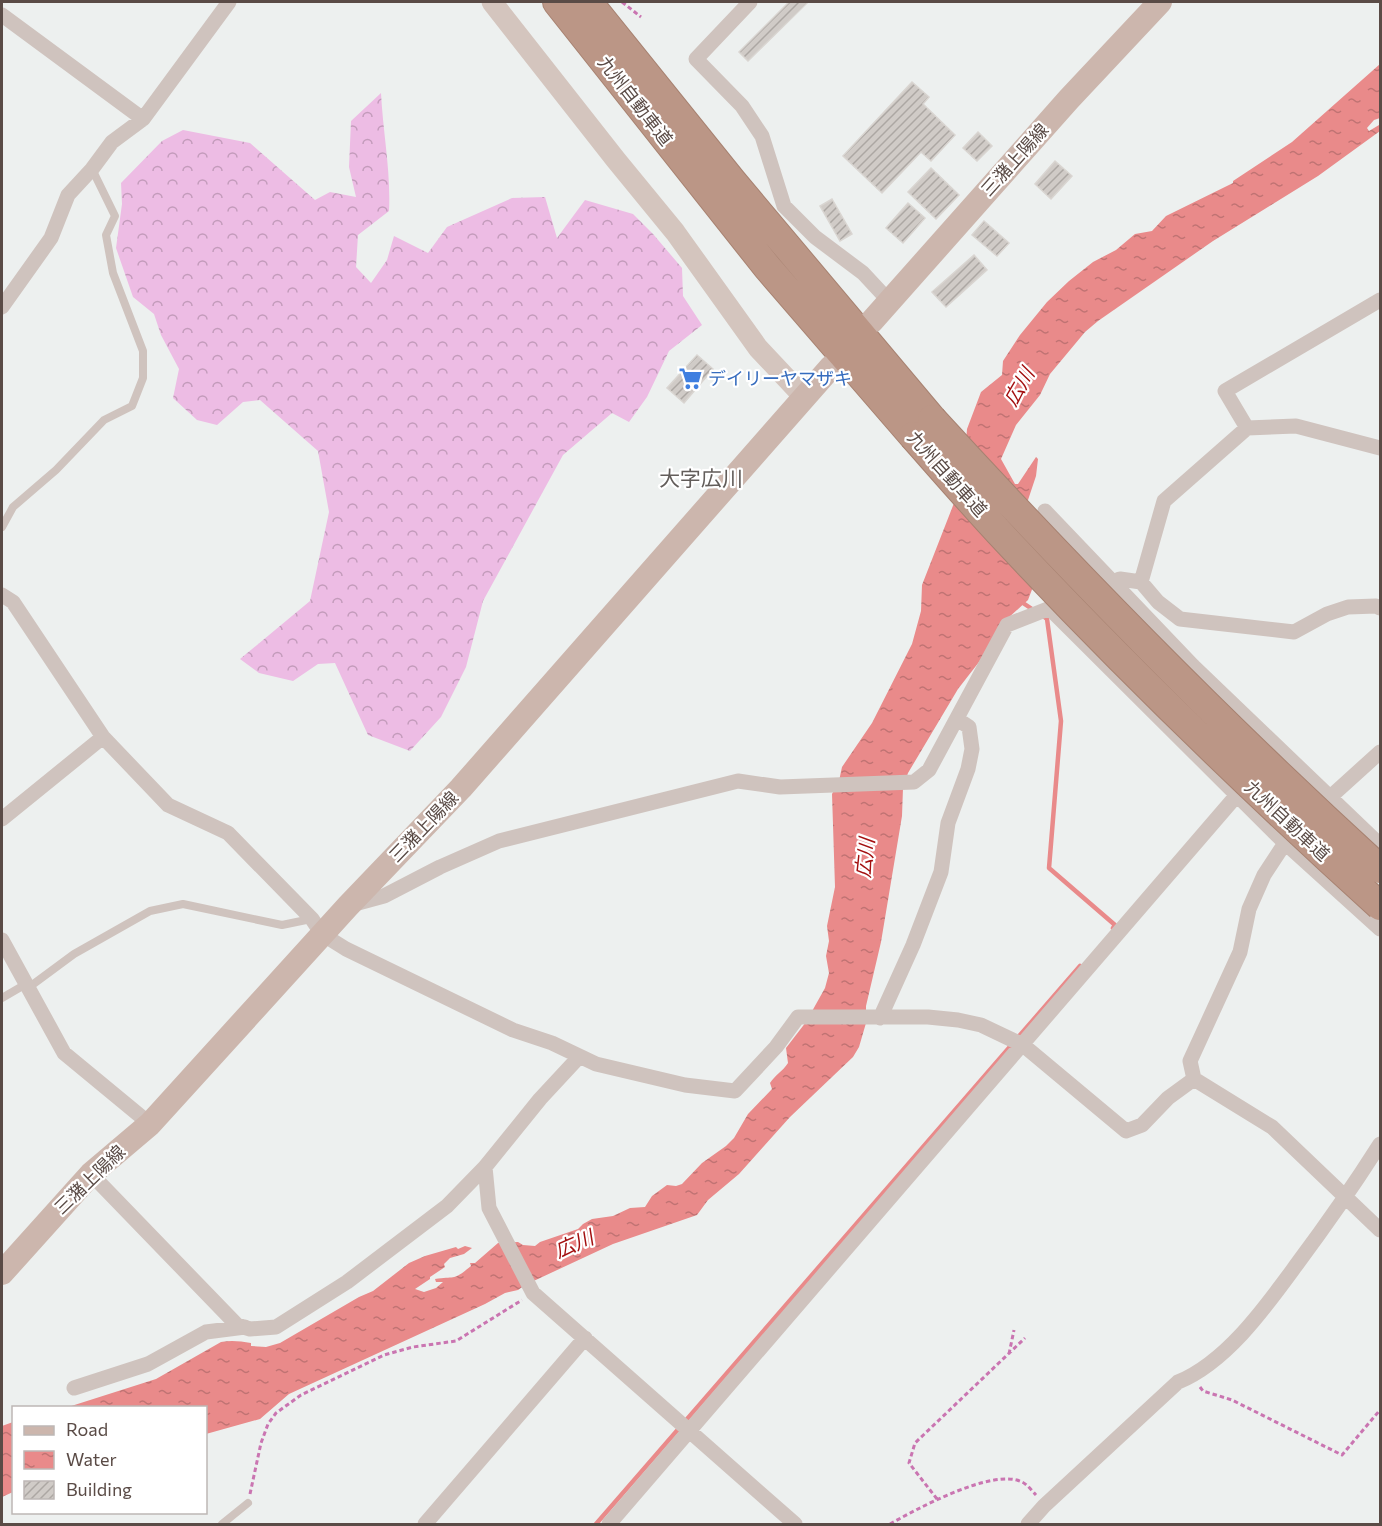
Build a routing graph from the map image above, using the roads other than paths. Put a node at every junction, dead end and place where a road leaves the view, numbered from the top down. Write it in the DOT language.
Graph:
graph roads {
  1 [pos="229,2"];
  2 [pos="492,2"];
  3 [pos="557,2"];
  4 [pos="588,2"];
  5 [pos="750,2"];
  6 [pos="1160,2"];
  7 [pos="2,15"];
  8 [pos="143,119"];
  9 [pos="92,169"];
  10 [pos="1380,300"];
  11 [pos="889,301"];
  12 [pos="2,307"];
  13 [pos="872,321"];
  14 [pos="831,368"];
  15 [pos="804,398"];
  16 [pos="923,427"];
  17 [pos="1247,428"];
  18 [pos="1380,448"];
  19 [pos="1045,511"];
  20 [pos="2,527"];
  21 [pos="1112,582"];
  22 [pos="1141,582"];
  23 [pos="2,595"];
  24 [pos="1049,608"];
  25 [pos="1380,608"];
  26 [pos="957,719"];
  27 [pos="103,737"];
  28 [pos="1380,752"];
  29 [pos="1237,795"];
  30 [pos="1329,798"];
  31 [pos="2,819"];
  32 [pos="1285,843"];
  33 [pos="1380,845"];
  34 [pos="1380,869"];
  35 [pos="348,906"];
  36 [pos="1380,906"];
  37 [pos="317,926"];
  38 [pos="1380,929"];
  39 [pos="2,940"];
  40 [pos="27,987"];
  41 [pos="2,998"];
  42 [pos="878,1018"];
  43 [pos="1023,1045"];
  44 [pos="579,1057"];
  45 [pos="1194,1079"];
  46 [pos="150,1124"];
  47 [pos="1380,1144"];
  48 [pos="485,1167"];
  49 [pos="91,1174"];
  50 [pos="1346,1197"];
  51 [pos="1380,1230"];
  52 [pos="2,1273"];
  53 [pos="245,1327"];
  54 [pos="585,1338"];
  55 [pos="74,1388"];
  56 [pos="685,1427"];
  57 [pos="248,1503"];
  58 [pos="222,1524"];
  59 [pos="424,1524"];
  60 [pos="609,1524"];
  61 [pos="795,1524"];
  62 [pos="1028,1524"];
  1 -- 8 [label="street"];
  2 -- 15 [label="street"];
  3 -- 16 [label="highway, 九州自動車道"];
  4 -- 16 [label="highway, 九州自動車道"];
  5 -- 11 [label="street"];
  6 -- 11 [label="main road, 三潴上陽線"];
  7 -- 8 [label="street"];
  8 -- 9 [label="street"];
  9 -- 12 [label="street"];
  9 -- 20 [label="lane"];
  10 -- 17 [label="street"];
  11 -- 13 [label="main road, 三潴上陽線"];
  14 -- 15 [label="main road, 三潴上陽線"];
  15 -- 35 [label="main road, 三潴上陽線"];
  16 -- 34 [label="highway, 九州自動車道, bridge"];
  16 -- 36 [label="highway, 九州自動車道, bridge"];
  17 -- 18 [label="street"];
  17 -- 22 [label="street"];
  19 -- 21 [label="street"];
  21 -- 22 [label="street"];
  21 -- 24 [label="street"];
  21 -- 30 [label="street"];
  22 -- 25 [label="street"];
  23 -- 27 [label="street"];
  24 -- 26 [label="street"];
  24 -- 29 [label="street"];
  26 -- 35 [label="street"];
  26 -- 42 [label="street"];
  27 -- 31 [label="street"];
  27 -- 37 [label="street"];
  28 -- 30 [label="street"];
  29 -- 32 [label="street"];
  29 -- 43 [label="street"];
  30 -- 32 [label="street"];
  30 -- 33 [label="street"];
  32 -- 38 [label="street"];
  32 -- 45 [label="street"];
  35 -- 37 [label="main road, 三潴上陽線"];
  37 -- 40 [label="lane"];
  37 -- 44 [label="street"];
  37 -- 46 [label="main road, 三潴上陽線"];
  39 -- 40 [label="street"];
  40 -- 41 [label="lane"];
  40 -- 46 [label="street"];
  42 -- 43 [label="street"];
  42 -- 44 [label="street"];
  43 -- 45 [label="street"];
  43 -- 56 [label="street"];
  44 -- 48 [label="street"];
  45 -- 50 [label="street"];
  46 -- 49 [label="main road, 三潴上陽線"];
  47 -- 50 [label="street"];
  48 -- 53 [label="street"];
  48 -- 54 [label="street"];
  49 -- 52 [label="main road, 三潴上陽線"];
  49 -- 53 [label="street"];
  50 -- 51 [label="street"];
  50 -- 62 [label="street"];
  53 -- 55 [label="street"];
  54 -- 56 [label="street"];
  54 -- 59 [label="street"];
  56 -- 60 [label="street"];
  56 -- 61 [label="street"];
  57 -- 58 [label="lane"];
}
